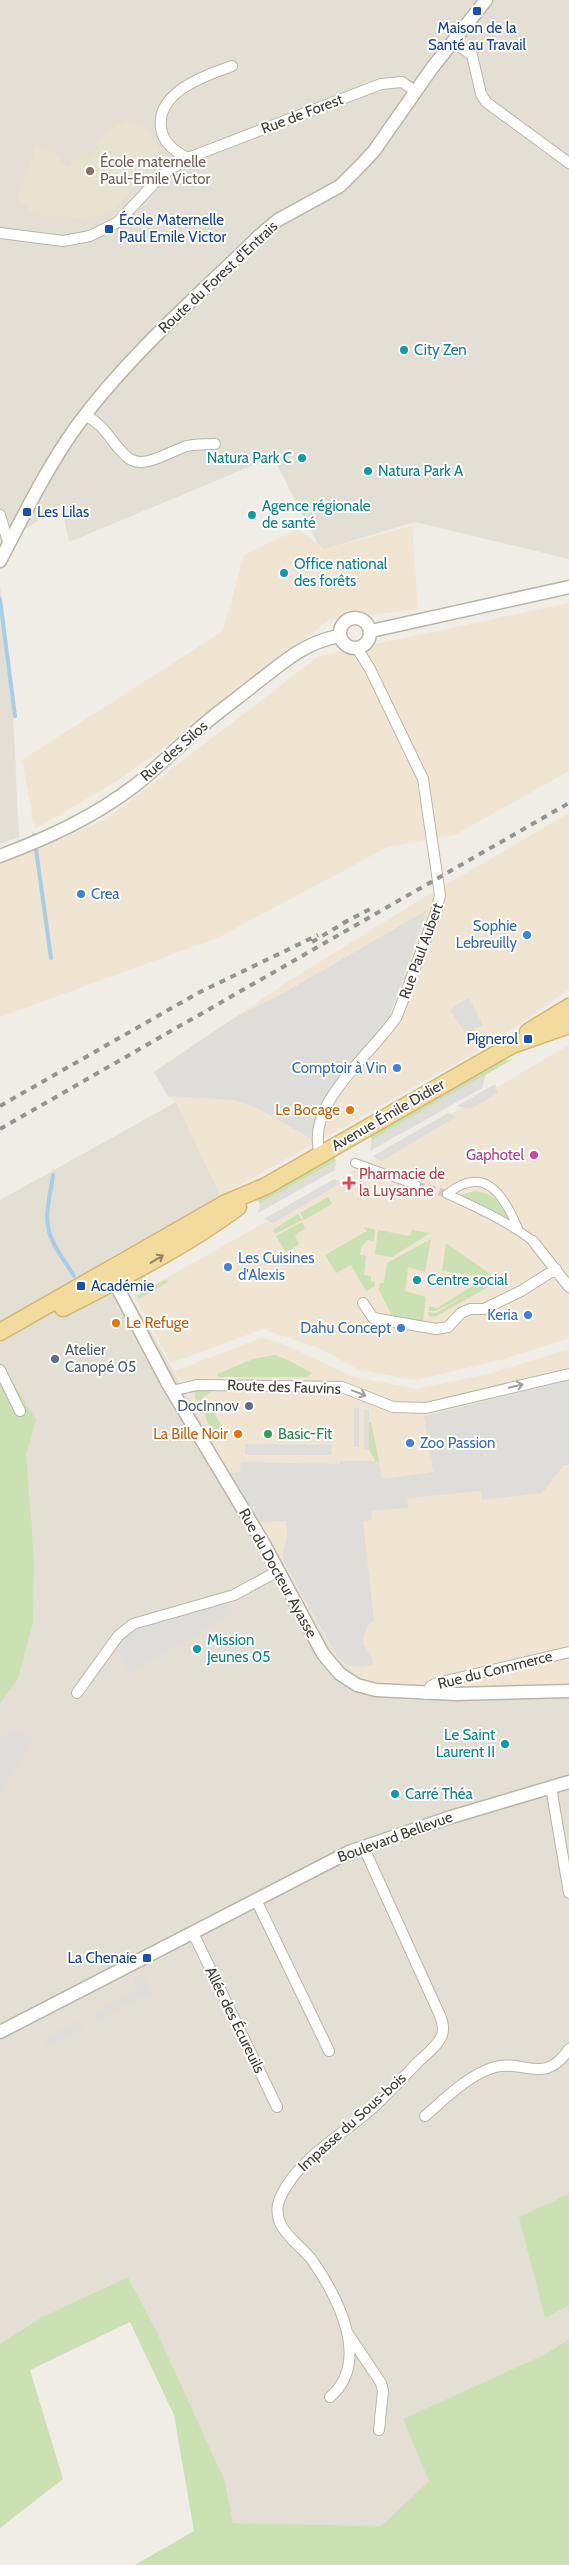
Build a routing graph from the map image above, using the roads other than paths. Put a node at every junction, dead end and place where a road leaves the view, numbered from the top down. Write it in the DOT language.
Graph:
graph roads {
  1 [pos="486,0"];
  2 [pos="453,42"];
  3 [pos="232,66"];
  4 [pos="415,90"];
  5 [pos="188,158"];
  6 [pos="569,163"];
  7 [pos="0,233"];
  8 [pos="85,415"];
  9 [pos="215,444"];
  10 [pos="0,515"];
  11 [pos="9,545"];
  12 [pos="0,561"];
  13 [pos="569,587"];
  14 [pos="370,631"];
  15 [pos="340,636"];
  16 [pos="357,648"];
  17 [pos="0,856"];
  18 [pos="569,1007"];
  19 [pos="569,1025"];
  20 [pos="512,1045"];
  21 [pos="320,1154"];
  22 [pos="355,1163"];
  23 [pos="416,1185"];
  24 [pos="266,1186"];
  25 [pos="519,1231"];
  26 [pos="533,1241"];
  27 [pos="116,1266"];
  28 [pos="556,1269"];
  29 [pos="115,1283"];
  30 [pos="569,1287"];
  31 [pos="363,1303"];
  32 [pos="0,1332"];
  33 [pos="0,1345"];
  34 [pos="0,1370"];
  35 [pos="569,1374"];
  36 [pos="169,1386"];
  37 [pos="20,1411"];
  38 [pos="278,1571"];
  39 [pos="569,1652"];
  40 [pos="569,1691"];
  41 [pos="77,1693"];
  42 [pos="426,1694"];
  43 [pos="569,1782"];
  44 [pos="551,1787"];
  45 [pos="363,1846"];
  46 [pos="569,1893"];
  47 [pos="256,1900"];
  48 [pos="192,1933"];
  49 [pos="0,2032"];
  50 [pos="569,2049"];
  51 [pos="329,2051"];
  52 [pos="277,2107"];
  53 [pos="425,2116"];
  54 [pos="349,2334"];
  55 [pos="330,2398"];
  56 [pos="379,2430"];
  1 -- 2 [label="street, Route du Forest d'Entrais"];
  2 -- 4 [label="street, Route du Forest d'Entrais"];
  2 -- 6 [label="street"];
  3 -- 5 [label="street"];
  4 -- 5 [label="street, Rue de Forest"];
  4 -- 8 [label="street, Route du Forest d'Entrais"];
  5 -- 7 [label="street, Rue de Forest"];
  8 -- 9 [label="street"];
  8 -- 11 [label="street, Route du Forest d'Entrais"];
  10 -- 11 [label="street"];
  11 -- 12 [label="street, Route du Forest d'Entrais"];
  13 -- 14 [label="street"];
  14 -- 15 [label="street"];
  14 -- 16 [label="street"];
  15 -- 16 [label="street"];
  15 -- 17 [label="street, Rue des Silos"];
  16 -- 21 [label="street, Rue Paul Aubert"];
  18 -- 20 [label="main road, Avenue Émile Didier"];
  19 -- 20 [label="main road, Avenue Émile Didier"];
  20 -- 21 [label="main road, Avenue Émile Didier"];
  21 -- 24 [label="main road, Avenue Émile Didier"];
  22 -- 23 [label="street"];
  24 -- 27 [label="main road, Avenue Émile Didier"];
  29 -- 24 [label="main road, Avenue Émile Didier, one-way"];
  25 -- 25 [label="street"];
  25 -- 26 [label="street"];
  26 -- 28 [label="street"];
  27 -- 29 [label="street"];
  27 -- 32 [label="main road, Avenue Émile Didier"];
  28 -- 30 [label="street"];
  28 -- 31 [label="street"];
  29 -- 33 [label="main road, Avenue Émile Didier"];
  29 -- 36 [label="street, Rue du Docteur Ayasse"];
  34 -- 37 [label="street"];
  36 -- 35 [label="street, Route des Fauvins, one-way"];
  36 -- 38 [label="street, Rue du Docteur Ayasse"];
  38 -- 41 [label="street"];
  38 -- 42 [label="street, Rue du Docteur Ayasse"];
  39 -- 42 [label="street, Rue du Commerce"];
  40 -- 42 [label="street, Rue du Docteur Ayasse"];
  43 -- 44 [label="street, Boulevard Bellevue"];
  44 -- 45 [label="street, Boulevard Bellevue"];
  44 -- 46 [label="street"];
  45 -- 47 [label="street, Boulevard Bellevue"];
  45 -- 54 [label="street, Impasse du Sous-bois"];
  47 -- 48 [label="street, Boulevard Bellevue"];
  47 -- 51 [label="street"];
  48 -- 49 [label="street, Boulevard Bellevue"];
  48 -- 52 [label="street, Allée des Écureuils"];
  50 -- 53 [label="street"];
  54 -- 55 [label="street, Impasse du Sous-bois"];
  54 -- 56 [label="street"];
}
